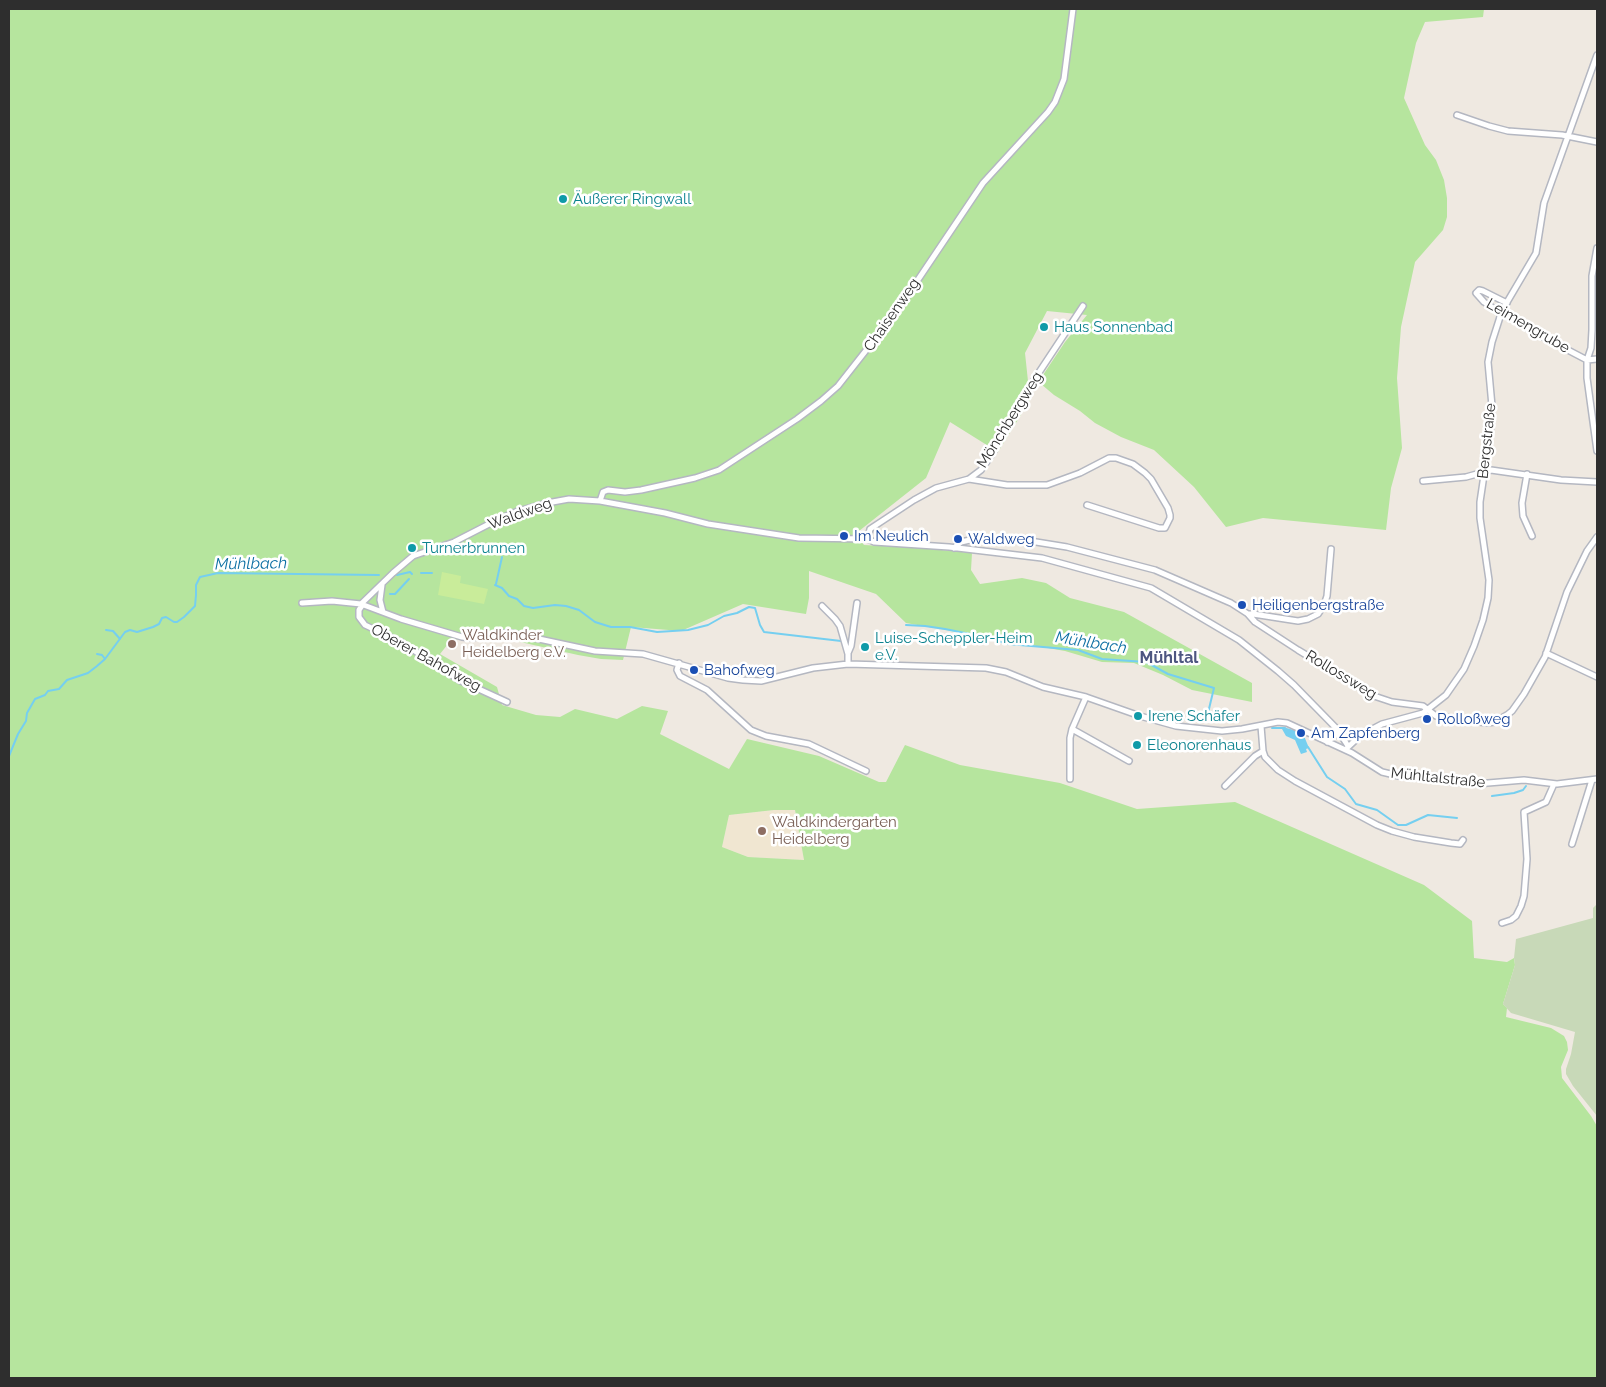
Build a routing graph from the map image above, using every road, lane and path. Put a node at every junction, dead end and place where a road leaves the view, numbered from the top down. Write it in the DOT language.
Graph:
graph roads {
  1 [pos="1073,9"];
  2 [pos="1597,55"];
  3 [pos="1457,115"];
  4 [pos="1568,136"];
  5 [pos="1597,142"];
  6 [pos="1597,248"];
  7 [pos="1506,303"];
  8 [pos="1083,306"];
  9 [pos="1597,359"];
  10 [pos="1587,360"];
  11 [pos="1597,451"];
  12 [pos="1527,474"];
  13 [pos="969,479"];
  14 [pos="1423,481"];
  15 [pos="1597,482"];
  16 [pos="600,501"];
  17 [pos="1087,505"];
  18 [pos="1532,536"];
  19 [pos="1597,537"];
  20 [pos="868,539"];
  21 [pos="954,548"];
  22 [pos="1331,548"];
  23 [pos="384,582"];
  24 [pos="302,603"];
  25 [pos="857,603"];
  26 [pos="362,604"];
  27 [pos="822,606"];
  28 [pos="383,612"];
  29 [pos="1248,614"];
  30 [pos="1546,653"];
  31 [pos="848,654"];
  32 [pos="679,663"];
  33 [pos="848,664"];
  34 [pos="1597,677"];
  35 [pos="1086,697"];
  36 [pos="507,702"];
  37 [pos="1428,710"];
  38 [pos="1261,726"];
  39 [pos="1072,729"];
  40 [pos="1339,732"];
  41 [pos="1327,742"];
  42 [pos="1347,748"];
  43 [pos="1263,751"];
  44 [pos="1129,761"];
  45 [pos="866,772"];
  46 [pos="1070,778"];
  47 [pos="1594,780"];
  48 [pos="1554,784"];
  49 [pos="1225,786"];
  50 [pos="1463,840"];
  51 [pos="1572,844"];
  52 [pos="1502,923"];
  1 -- 16 [label="street, Chaisenweg"];
  2 -- 4 [label="street, Bergstraße"];
  3 -- 4 [label="street"];
  4 -- 5 [label="street"];
  4 -- 7 [label="street, Bergstraße"];
  6 -- 10 [label="street"];
  7 -- 10 [label="street, Leimengrube"];
  7 -- 37 [label="street, Bergstraße, bridge"];
  8 -- 13 [label="street, Mönchbergweg"];
  9 -- 10 [label="street"];
  10 -- 11 [label="street"];
  12 -- 14 [label="street"];
  12 -- 15 [label="street"];
  12 -- 18 [label="street"];
  13 -- 17 [label="street"];
  13 -- 20 [label="street, Mönchbergweg"];
  16 -- 20 [label="street, Waldweg"];
  16 -- 23 [label="street, Waldweg"];
  19 -- 30 [label="street, Rollossweg"];
  20 -- 21 [label="street, Waldweg"];
  21 -- 29 [label="street"];
  21 -- 40 [label="street, Waldweg"];
  22 -- 29 [label="street"];
  23 -- 26 [label="street, Waldweg"];
  23 -- 28 [label="street"];
  24 -- 26 [label="street"];
  25 -- 31 [label="street"];
  26 -- 28 [label="street, Mühltalstraße"];
  26 -- 36 [label="street, Oberer Bahofweg"];
  27 -- 31 [label="street"];
  28 -- 32 [label="street, Mühltalstraße"];
  29 -- 37 [label="street, Rollossweg"];
  30 -- 34 [label="street"];
  30 -- 37 [label="street, Rollossweg"];
  31 -- 33 [label="street"];
  32 -- 33 [label="street, Mühltalstraße"];
  32 -- 45 [label="street"];
  33 -- 35 [label="street, Mühltalstraße"];
  35 -- 38 [label="street, Mühltalstraße"];
  35 -- 39 [label="street"];
  37 -- 42 [label="street, Bergstraße"];
  38 -- 41 [label="street, Mühltalstraße"];
  38 -- 43 [label="street"];
  39 -- 44 [label="street"];
  39 -- 46 [label="street"];
  40 -- 41 [label="street"];
  40 -- 42 [label="street, Waldweg"];
  41 -- 42 [label="street, Mühltalstraße"];
  42 -- 48 [label="street, Mühltalstraße"];
  43 -- 49 [label="street"];
  43 -- 50 [label="street"];
  47 -- 48 [label="street, Mühltalstraße"];
  47 -- 51 [label="street"];
  48 -- 52 [label="street"];
}
